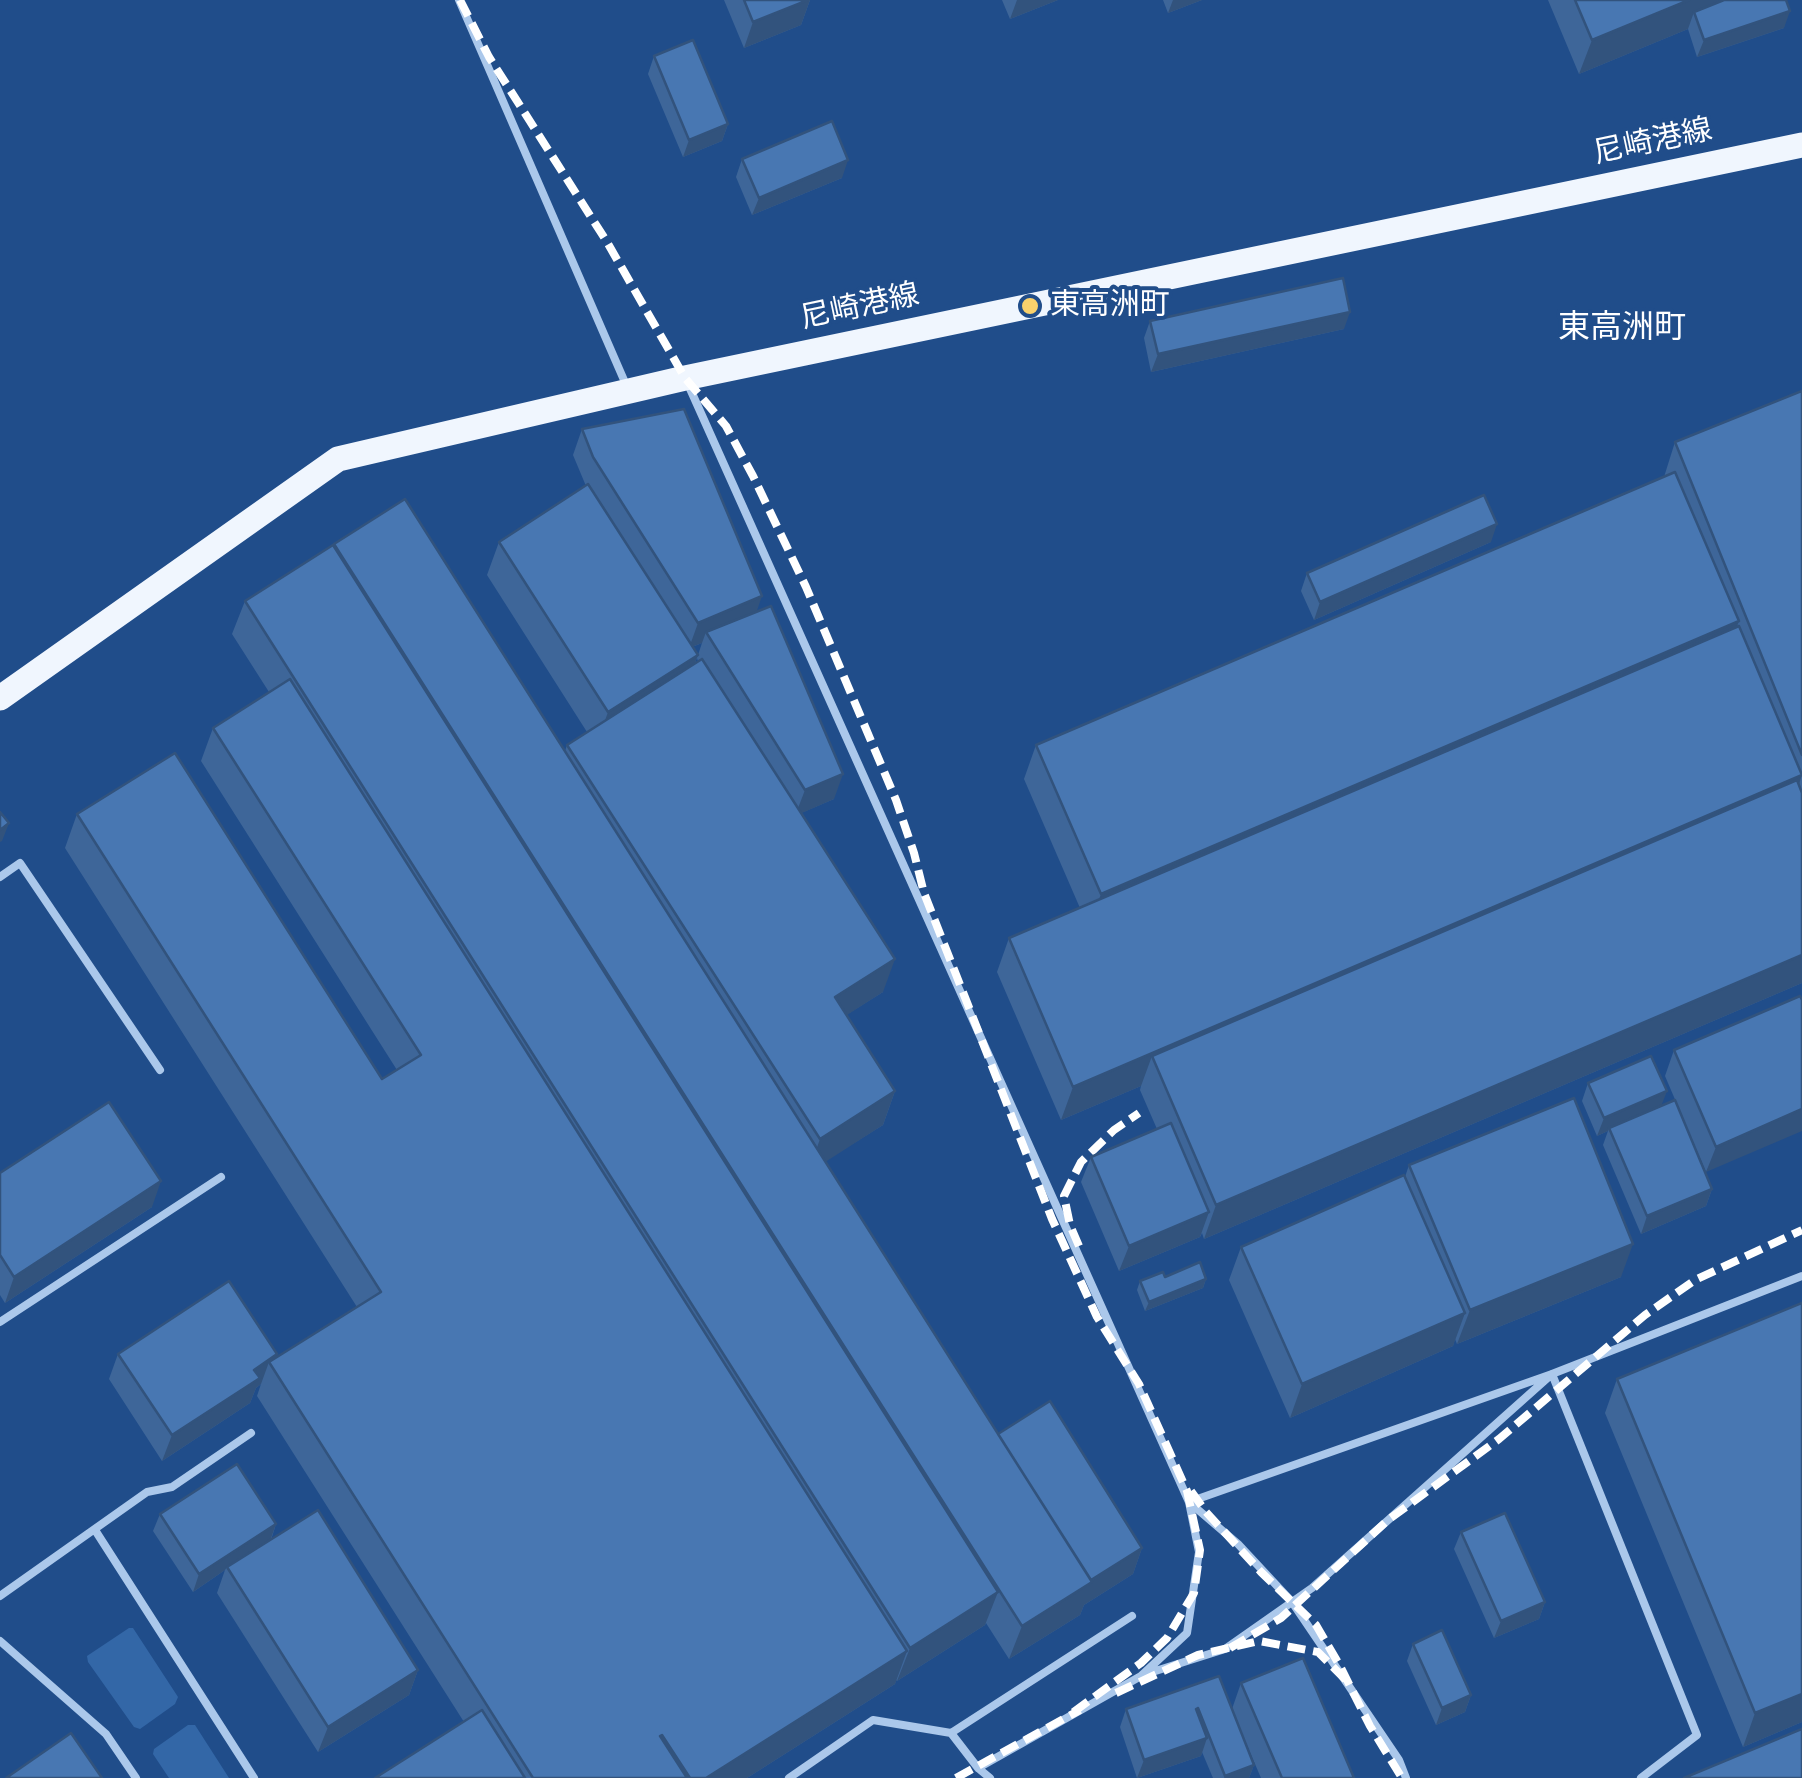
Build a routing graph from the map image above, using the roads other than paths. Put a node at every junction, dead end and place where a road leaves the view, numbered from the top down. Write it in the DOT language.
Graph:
graph roads {
  1 [pos="458,0"];
  2 [pos="1802,144"];
  3 [pos="686,378"];
  4 [pos="629,392"];
  5 [pos="0,698"];
  6 [pos="0,876"];
  7 [pos="160,1070"];
  8 [pos="220,1178"];
  9 [pos="1802,1276"];
  10 [pos="0,1322"];
  11 [pos="1552,1374"];
  12 [pos="252,1433"];
  13 [pos="1190,1502"];
  14 [pos="95,1530"];
  15 [pos="0,1596"];
  16 [pos="1292,1602"];
  17 [pos="1132,1616"];
  18 [pos="0,1641"];
  19 [pos="1141,1676"];
  20 [pos="951,1733"];
  21 [pos="978,1768"];
  22 [pos="136,1778"];
  23 [pos="254,1778"];
  24 [pos="790,1778"];
  25 [pos="990,1778"];
  26 [pos="1406,1778"];
  27 [pos="1641,1778"];
  1 -- 4 [label="lane"];
  2 -- 3 [label="main road, 尼崎港線"];
  3 -- 4 [label="main road, 尼崎港線"];
  3 -- 13 [label="lane"];
  4 -- 5 [label="main road, 尼崎港線"];
  6 -- 7 [label="lane"];
  8 -- 10 [label="lane"];
  9 -- 11 [label="lane"];
  11 -- 13 [label="lane"];
  11 -- 16 [label="lane"];
  11 -- 27 [label="lane"];
  12 -- 14 [label="lane"];
  13 -- 16 [label="lane"];
  13 -- 19 [label="lane"];
  14 -- 15 [label="lane"];
  14 -- 23 [label="lane"];
  16 -- 19 [label="lane"];
  16 -- 26 [label="lane"];
  17 -- 20 [label="lane"];
  18 -- 22 [label="lane"];
  19 -- 21 [label="lane"];
  20 -- 21 [label="lane"];
  20 -- 24 [label="lane"];
  21 -- 25 [label="lane"];
}
